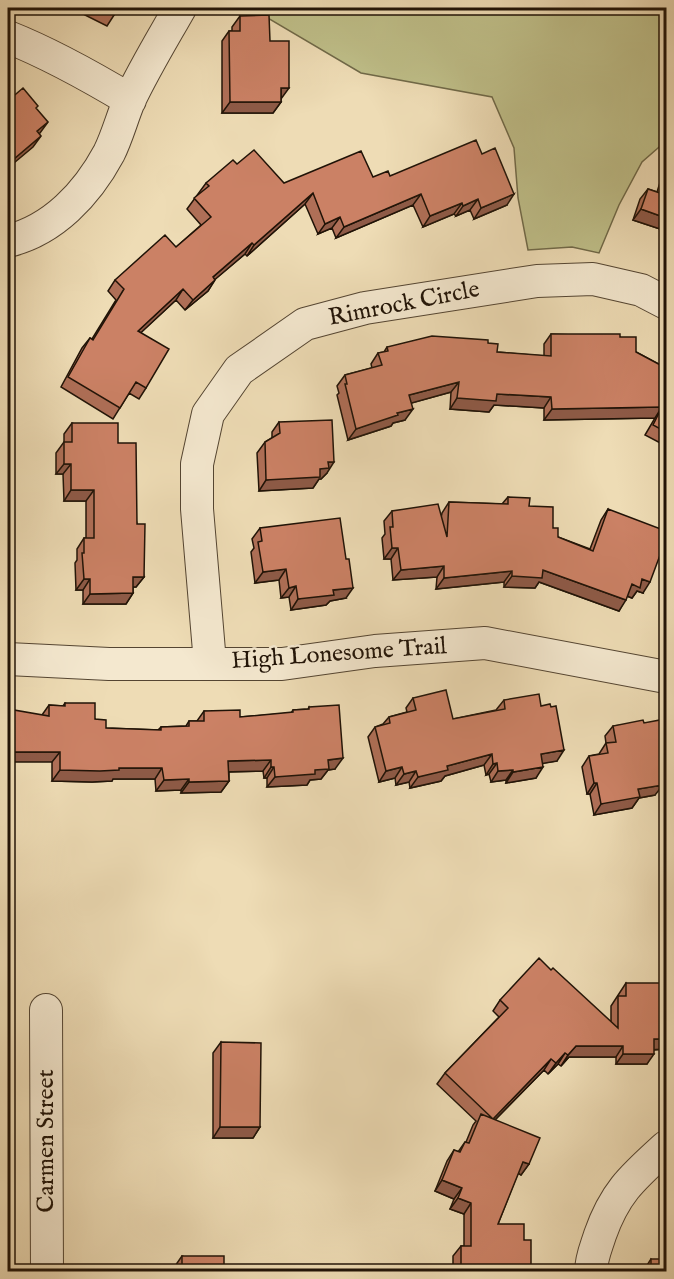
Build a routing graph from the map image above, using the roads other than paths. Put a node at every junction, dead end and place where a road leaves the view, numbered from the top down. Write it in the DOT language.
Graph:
graph roads {
  1 [pos="180,8"];
  2 [pos="8,37"];
  3 [pos="130,100"];
  4 [pos="8,241"];
  5 [pos="666,303"];
  6 [pos="8,659"];
  7 [pos="210,663"];
  8 [pos="666,677"];
  9 [pos="46,1010"];
  10 [pos="666,1147"];
  11 [pos="47,1272"];
  12 [pos="591,1272"];
  1 -- 3 [label="street"];
  2 -- 3 [label="street"];
  3 -- 4 [label="street"];
  5 -- 7 [label="street, Rimrock Circle"];
  6 -- 7 [label="street, High Lonesome Trail"];
  7 -- 8 [label="street, High Lonesome Trail"];
  9 -- 11 [label="street, Carmen Street"];
  10 -- 12 [label="street"];
}
